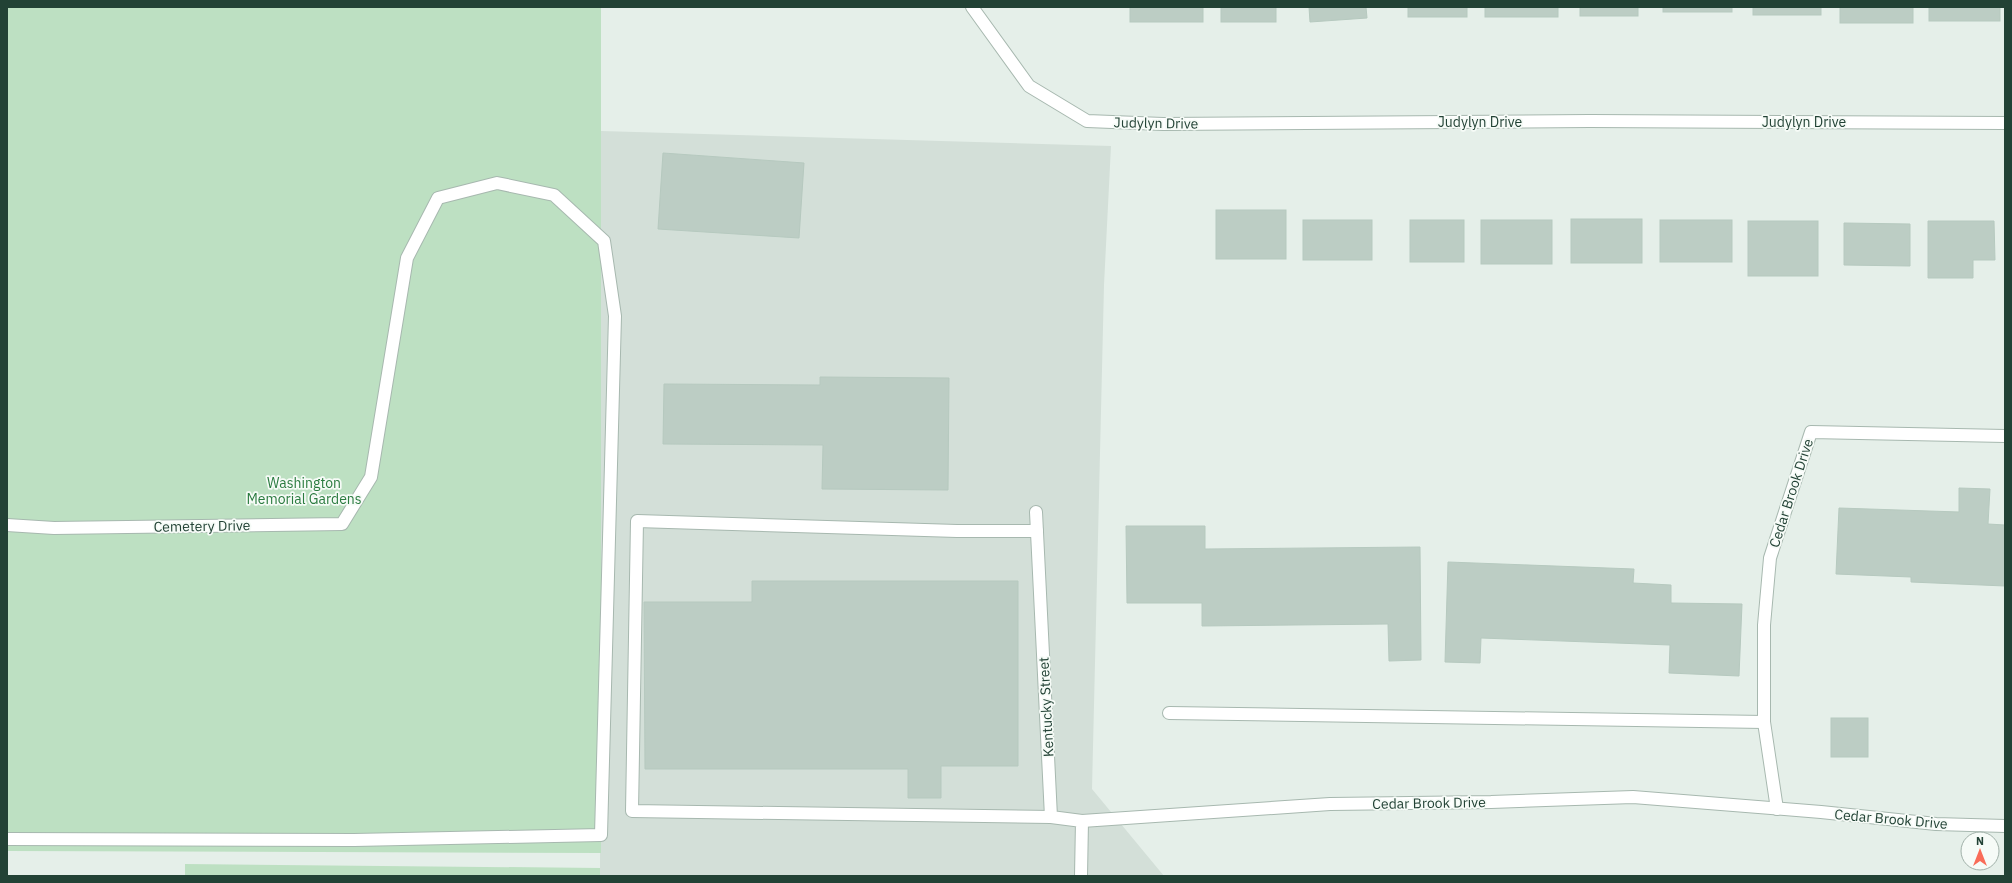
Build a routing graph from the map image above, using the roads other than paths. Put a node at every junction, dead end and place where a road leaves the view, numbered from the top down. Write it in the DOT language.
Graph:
graph roads {
  1 [pos="972,7"];
  2 [pos="2005,123"];
  3 [pos="2005,436"];
  4 [pos="1036,512"];
  5 [pos="7,525"];
  6 [pos="1037,531"];
  7 [pos="1169,713"];
  8 [pos="1764,722"];
  9 [pos="1777,809"];
  10 [pos="1051,817"];
  11 [pos="1082,821"];
  12 [pos="2005,826"];
  13 [pos="7,839"];
  14 [pos="1082,876"];
  1 -- 2 [label="street, Judylyn Drive"];
  3 -- 8 [label="street, Cedar Brook Drive"];
  4 -- 6 [label="street, Kentucky Street"];
  5 -- 13 [label="street, Cemetery Drive"];
  6 -- 10 [label="street, Kentucky Street"];
  6 -- 10 [label="street"];
  7 -- 8 [label="street"];
  8 -- 9 [label="street, Cedar Brook Drive"];
  9 -- 11 [label="street, Cedar Brook Drive"];
  9 -- 12 [label="street, Cedar Brook Drive"];
  10 -- 11 [label="street"];
  11 -- 14 [label="street"];
}
